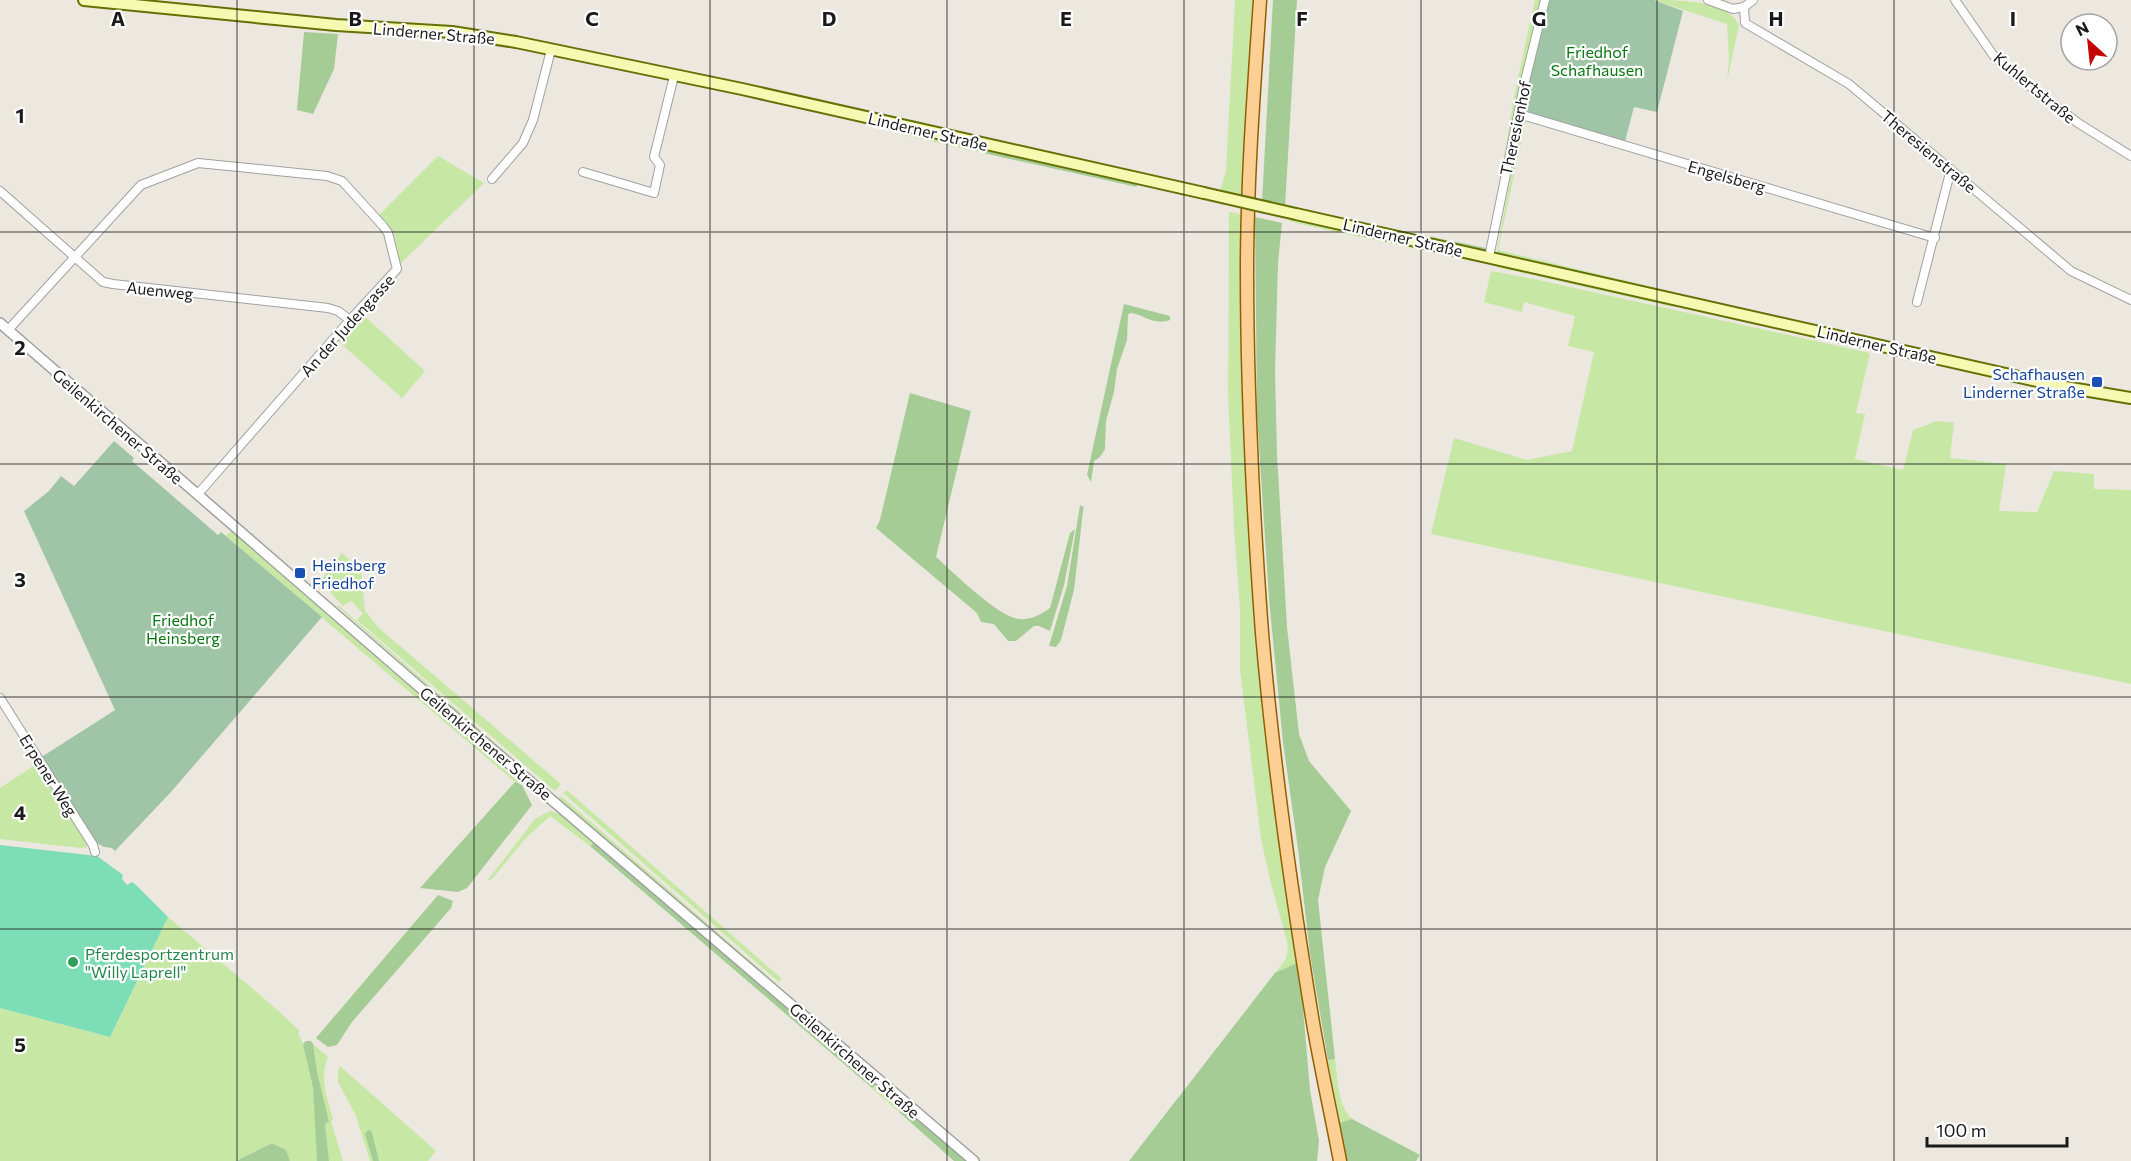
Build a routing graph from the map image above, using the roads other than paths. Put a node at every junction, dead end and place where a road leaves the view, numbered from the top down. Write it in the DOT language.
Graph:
graph roads {
  1 [pos="84,0"];
  2 [pos="1260,0"];
  3 [pos="1545,0"];
  4 [pos="1708,0"];
  5 [pos="1753,0"];
  6 [pos="1955,0"];
  7 [pos="1744,7"];
  8 [pos="551,50"];
  9 [pos="674,76"];
  10 [pos="1519,114"];
  11 [pos="2131,156"];
  12 [pos="1951,169"];
  13 [pos="583,172"];
  14 [pos="492,179"];
  15 [pos="0,191"];
  16 [pos="1935,238"];
  17 [pos="73,257"];
  18 [pos="1489,257"];
  19 [pos="2131,300"];
  20 [pos="1917,302"];
  21 [pos="350,320"];
  22 [pos="0,323"];
  23 [pos="8,330"];
  24 [pos="2131,398"];
  25 [pos="198,494"];
  26 [pos="0,698"];
  27 [pos="95,852"];
  28 [pos="1336,1138"];
  29 [pos="974,1161"];
  30 [pos="1333,1161"];
  31 [pos="1340,1161"];
  1 -- 8 [label="main road, Linderner Straße"];
  2 -- 28 [label="main road"];
  3 -- 10 [label="street, Theresienhof"];
  4 -- 7 [label="street"];
  5 -- 7 [label="street"];
  6 -- 11 [label="street, Kuhlertstraße"];
  7 -- 12 [label="street, Theresienstraße"];
  8 -- 9 [label="main road, Linderner Straße"];
  8 -- 14 [label="street"];
  9 -- 13 [label="street"];
  9 -- 18 [label="main road, Linderner Straße, bridge"];
  10 -- 16 [label="street, Engelsberg"];
  10 -- 18 [label="street, Theresienhof"];
  12 -- 16 [label="street"];
  12 -- 19 [label="street, Theresienstraße"];
  15 -- 17 [label="street, Auenweg"];
  16 -- 20 [label="street"];
  17 -- 21 [label="street, Auenweg"];
  17 -- 21 [label="street, An der Judengasse"];
  17 -- 23 [label="street, An der Judengasse"];
  18 -- 24 [label="main road, Linderner Straße"];
  21 -- 25 [label="street, An der Judengasse"];
  22 -- 23 [label="street, Geilenkirchener Straße"];
  23 -- 25 [label="street, Geilenkirchener Straße"];
  25 -- 29 [label="street, Geilenkirchener Straße"];
  26 -- 27 [label="street, Erpener Weg"];
  28 -- 30 [label="main road"];
  28 -- 31 [label="main road"];
}
